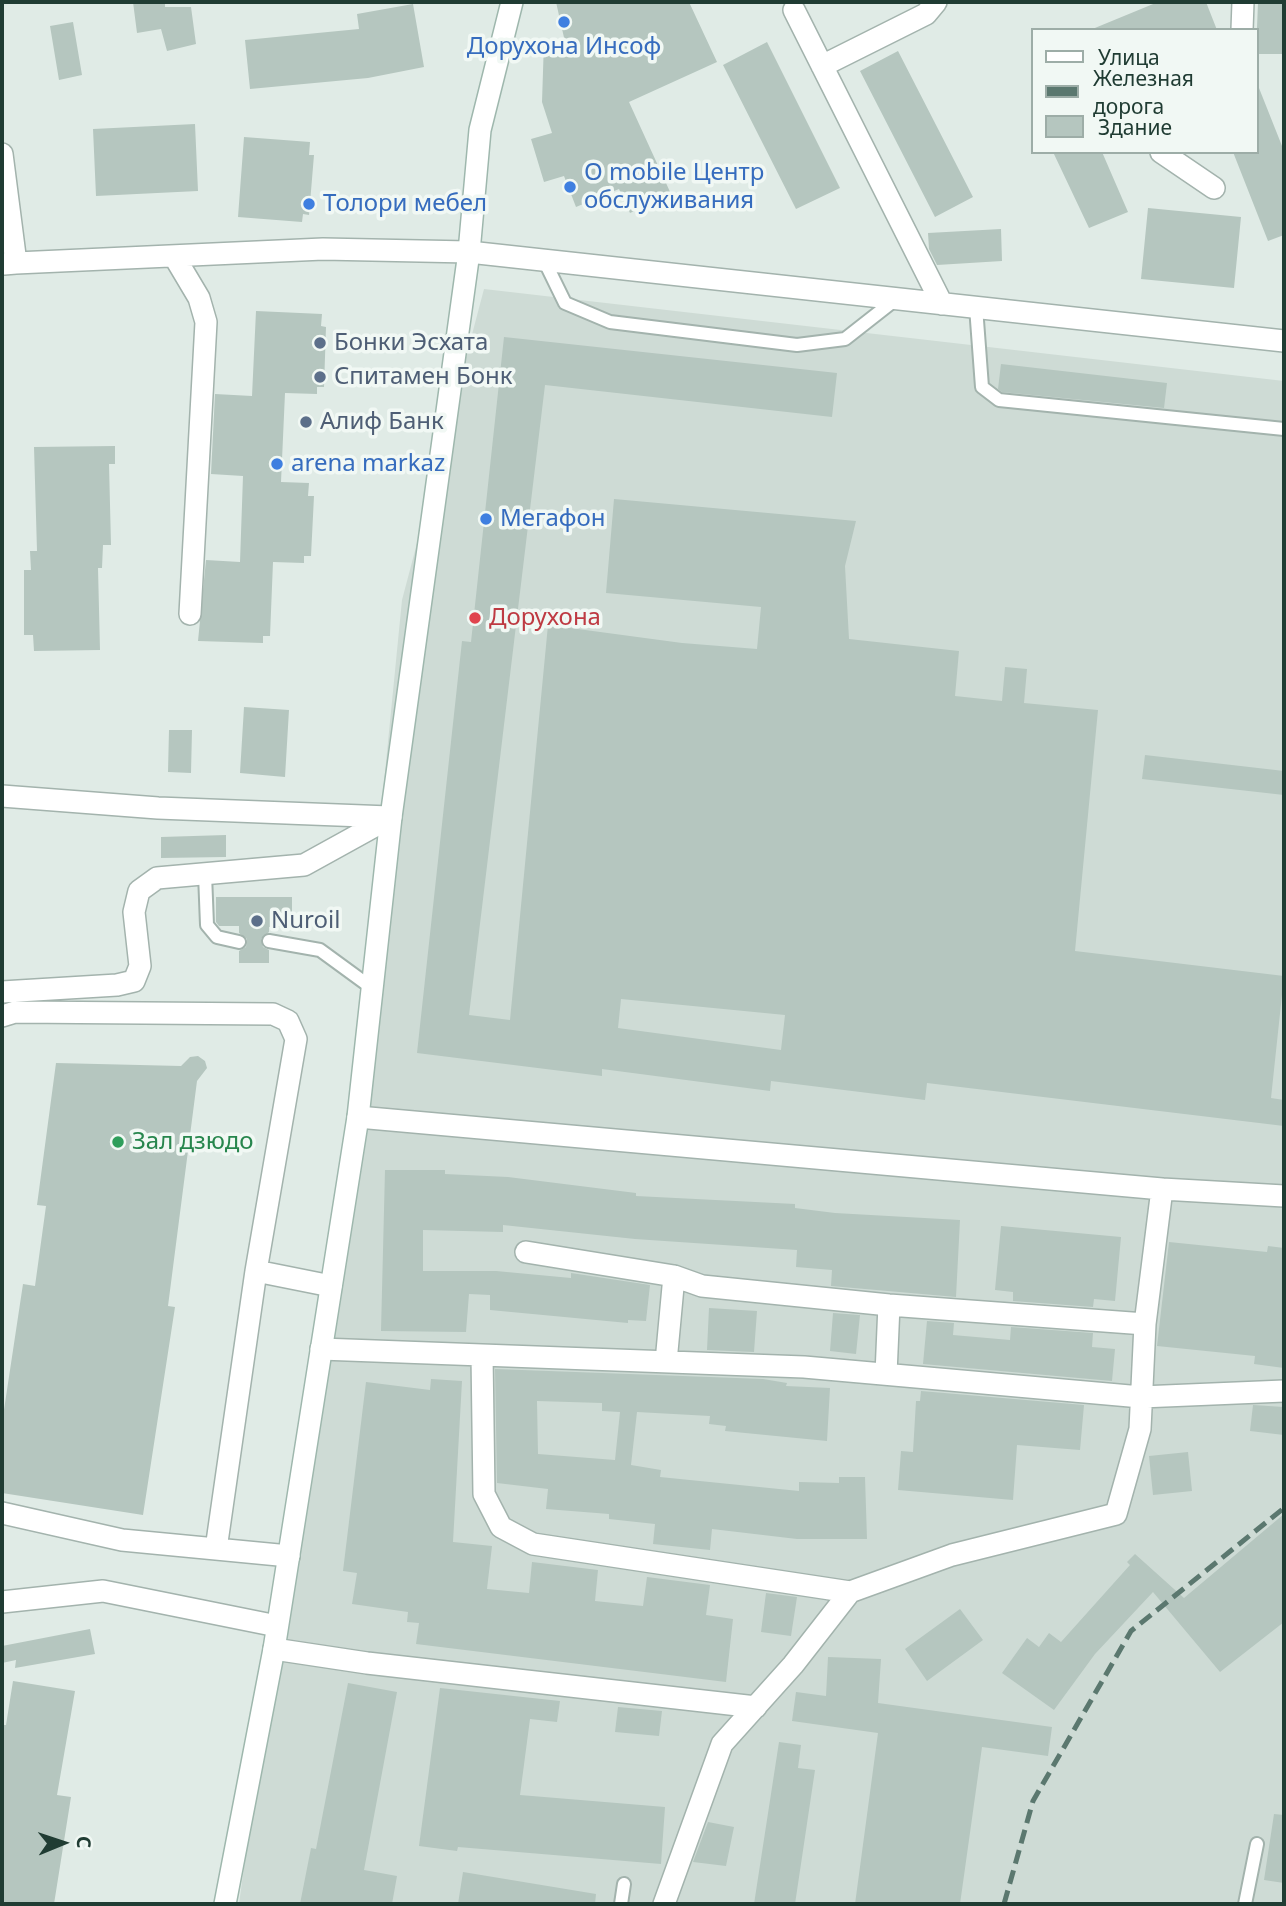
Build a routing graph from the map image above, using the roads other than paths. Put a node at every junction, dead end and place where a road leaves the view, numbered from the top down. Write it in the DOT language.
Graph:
graph roads {
  1 [pos="512,2"];
  2 [pos="936,2"];
  3 [pos="1243,2"];
  4 [pos="794,10"];
  5 [pos="1242,28"];
  6 [pos="822,66"];
  7 [pos="2,154"];
  8 [pos="1164,154"];
  9 [pos="1214,188"];
  10 [pos="470,252"];
  11 [pos="174,256"];
  12 [pos="544,260"];
  13 [pos="9,264"];
  14 [pos="897,298"];
  15 [pos="942,304"];
  16 [pos="976,307"];
  17 [pos="1284,341"];
  18 [pos="1284,429"];
  19 [pos="190,614"];
  20 [pos="2,796"];
  21 [pos="391,817"];
  22 [pos="205,874"];
  23 [pos="269,941"];
  24 [pos="239,942"];
  25 [pos="372,988"];
  26 [pos="2,992"];
  27 [pos="2,1016"];
  28 [pos="358,1117"];
  29 [pos="1162,1189"];
  30 [pos="1284,1196"];
  31 [pos="526,1252"];
  32 [pos="256,1271"];
  33 [pos="674,1276"];
  34 [pos="331,1286"];
  35 [pos="889,1305"];
  36 [pos="1145,1324"];
  37 [pos="321,1349"];
  38 [pos="482,1355"];
  39 [pos="666,1362"];
  40 [pos="886,1374"];
  41 [pos="1284,1391"];
  42 [pos="1141,1397"];
  43 [pos="2,1513"];
  44 [pos="216,1549"];
  45 [pos="289,1556"];
  46 [pos="850,1592"];
  47 [pos="2,1602"];
  48 [pos="277,1626"];
  49 [pos="274,1648"];
  50 [pos="756,1707"];
  51 [pos="1257,1844"];
  52 [pos="624,1884"];
  53 [pos="225,1904"];
  54 [pos="621,1904"];
  55 [pos="664,1904"];
  56 [pos="1245,1904"];
  1 -- 10 [label="street"];
  2 -- 6 [label="street"];
  3 -- 5 [label="street"];
  4 -- 6 [label="street"];
  6 -- 15 [label="street"];
  7 -- 13 [label="street"];
  8 -- 9 [label="street"];
  10 -- 11 [label="street"];
  10 -- 12 [label="street"];
  10 -- 21 [label="street"];
  11 -- 13 [label="street"];
  11 -- 19 [label="street"];
  12 -- 14 [label="street"];
  12 -- 14 [label="lane"];
  14 -- 15 [label="street"];
  15 -- 16 [label="street"];
  16 -- 17 [label="street"];
  16 -- 18 [label="lane"];
  20 -- 21 [label="street"];
  21 -- 22 [label="street"];
  21 -- 25 [label="street"];
  22 -- 24 [label="lane"];
  22 -- 26 [label="street"];
  23 -- 25 [label="lane"];
  25 -- 28 [label="street"];
  27 -- 32 [label="street"];
  28 -- 29 [label="street"];
  28 -- 34 [label="street"];
  29 -- 30 [label="street"];
  29 -- 36 [label="street"];
  31 -- 33 [label="street"];
  32 -- 34 [label="street"];
  32 -- 44 [label="street"];
  33 -- 35 [label="street"];
  33 -- 39 [label="street"];
  34 -- 37 [label="street"];
  35 -- 36 [label="street"];
  35 -- 40 [label="street"];
  36 -- 42 [label="street"];
  37 -- 38 [label="street"];
  37 -- 45 [label="street"];
  38 -- 39 [label="street"];
  38 -- 46 [label="street"];
  39 -- 40 [label="street"];
  40 -- 42 [label="street"];
  41 -- 42 [label="street"];
  42 -- 46 [label="street"];
  43 -- 44 [label="street"];
  44 -- 45 [label="street"];
  45 -- 48 [label="street"];
  46 -- 50 [label="street"];
  47 -- 48 [label="street"];
  48 -- 49 [label="street"];
  49 -- 50 [label="street"];
  49 -- 53 [label="street"];
  50 -- 55 [label="street"];
  51 -- 56 [label="lane"];
  52 -- 54 [label="lane"];
}
